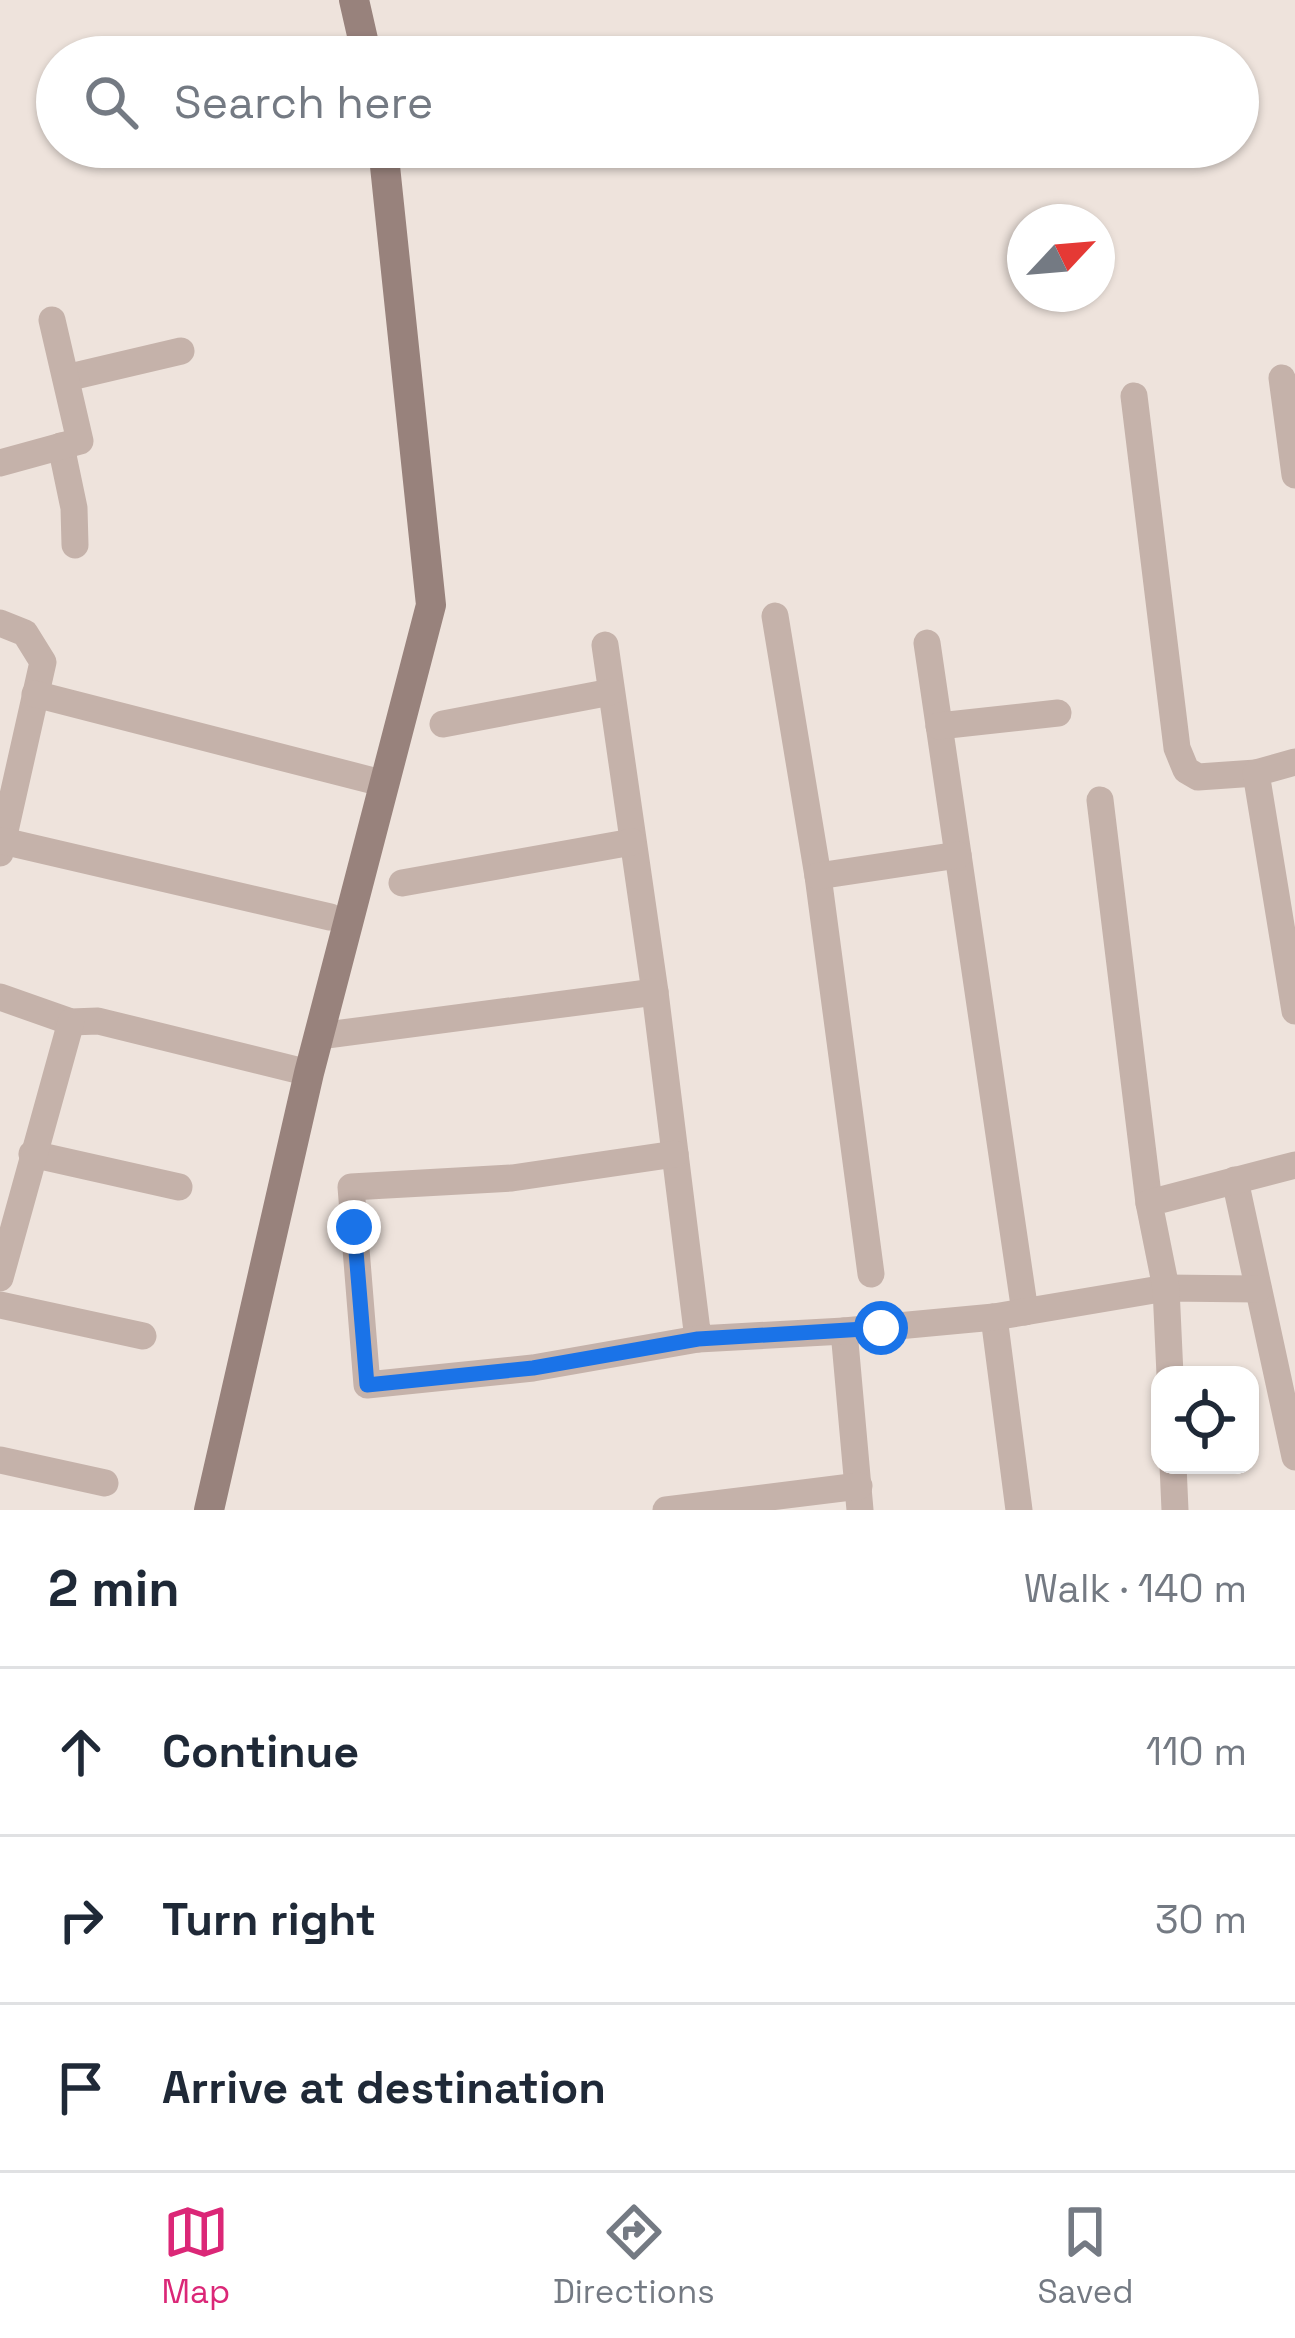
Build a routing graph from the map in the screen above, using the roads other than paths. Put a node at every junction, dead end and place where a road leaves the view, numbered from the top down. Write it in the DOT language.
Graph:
graph roads {
  1 [pos="354,0"];
  2 [pos="362,36"];
  3 [pos="385,168"];
  4 [pos="52,320"];
  5 [pos="181,351"];
  6 [pos="66,378"];
  7 [pos="1282,378"];
  8 [pos="1134,396"];
  9 [pos="61,446"];
  10 [pos="0,463"];
  11 [pos="1295,475"];
  12 [pos="75,544"];
  13 [pos="775,616"];
  14 [pos="0,623"];
  15 [pos="927,643"];
  16 [pos="605,645"];
  17 [pos="611,692"];
  18 [pos="35,694"];
  19 [pos="1058,712"];
  20 [pos="443,724"];
  21 [pos="939,726"];
  22 [pos="1295,762"];
  23 [pos="1256,773"];
  24 [pos="8,780"];
  25 [pos="370,780"];
  26 [pos="1100,800"];
  27 [pos="632,842"];
  28 [pos="1,847"];
  29 [pos="958,855"];
  30 [pos="818,876"];
  31 [pos="402,883"];
  32 [pos="330,917"];
  33 [pos="655,992"];
  34 [pos="0,998"];
  35 [pos="1295,1011"];
  36 [pos="71,1022"];
  37 [pos="319,1036"];
  38 [pos="310,1073"];
  39 [pos="32,1154"];
  40 [pos="675,1154"];
  41 [pos="1295,1165"];
  42 [pos="1235,1180"];
  43 [pos="179,1186"];
  44 [pos="1149,1203"];
  45 [pos="871,1274"];
  46 [pos="0,1278"];
  47 [pos="1166,1288"];
  48 [pos="1258,1288"];
  49 [pos="0,1305"];
  50 [pos="1025,1312"];
  51 [pos="994,1317"];
  52 [pos="844,1331"];
  53 [pos="142,1336"];
  54 [pos="698,1339"];
  55 [pos="1170,1366"];
  56 [pos="1295,1457"];
  57 [pos="0,1460"];
  58 [pos="1173,1474"];
  59 [pos="105,1483"];
  60 [pos="860,1498"];
  61 [pos="209,1510"];
  62 [pos="666,1510"];
  63 [pos="1019,1510"];
  64 [pos="1175,1510"];
  1 -- 2 [label="street"];
  3 -- 37 [label="street"];
  4 -- 6 [label="street"];
  5 -- 6 [label="street"];
  6 -- 9 [label="street"];
  7 -- 11 [label="street"];
  8 -- 23 [label="street"];
  9 -- 10 [label="street"];
  9 -- 12 [label="street"];
  13 -- 30 [label="street"];
  14 -- 18 [label="street"];
  15 -- 21 [label="street"];
  16 -- 17 [label="street"];
  17 -- 20 [label="street"];
  17 -- 27 [label="street"];
  18 -- 24 [label="street"];
  18 -- 25 [label="street"];
  19 -- 21 [label="street"];
  21 -- 29 [label="street"];
  22 -- 23 [label="street"];
  23 -- 35 [label="street"];
  24 -- 28 [label="street"];
  26 -- 44 [label="street"];
  27 -- 31 [label="street"];
  27 -- 33 [label="street"];
  28 -- 32 [label="street"];
  29 -- 30 [label="street"];
  29 -- 50 [label="street"];
  30 -- 45 [label="street"];
  33 -- 37 [label="street"];
  33 -- 40 [label="street"];
  34 -- 36 [label="street"];
  36 -- 38 [label="street"];
  36 -- 39 [label="street"];
  37 -- 38 [label="street"];
  38 -- 61 [label="street"];
  39 -- 43 [label="street"];
  39 -- 46 [label="street"];
  40 -- 54 [label="street"];
  40 -- 54 [label="street"];
  41 -- 42 [label="street"];
  42 -- 44 [label="street"];
  42 -- 48 [label="street"];
  44 -- 47 [label="street"];
  47 -- 48 [label="street"];
  47 -- 50 [label="street"];
  47 -- 55 [label="street"];
  48 -- 56 [label="street"];
  49 -- 53 [label="street"];
  50 -- 51 [label="street"];
  51 -- 52 [label="street"];
  51 -- 63 [label="street"];
  52 -- 54 [label="street"];
  52 -- 60 [label="street"];
  57 -- 59 [label="street"];
  58 -- 64 [label="street"];
  60 -- 62 [label="street"];
}
